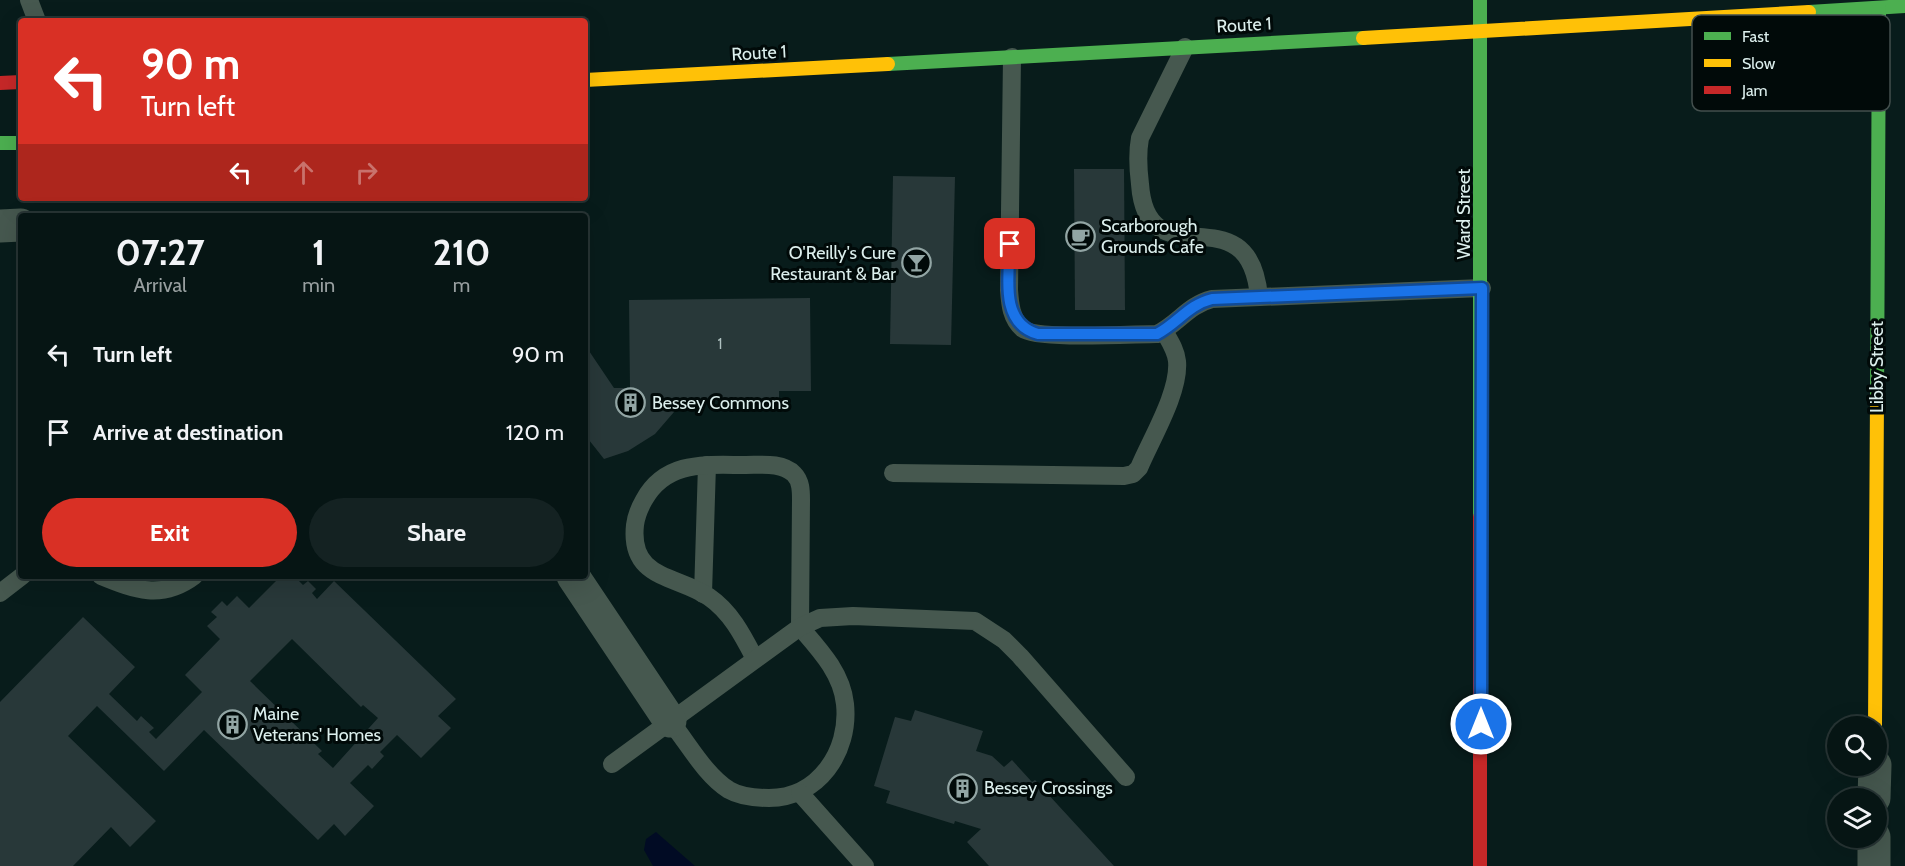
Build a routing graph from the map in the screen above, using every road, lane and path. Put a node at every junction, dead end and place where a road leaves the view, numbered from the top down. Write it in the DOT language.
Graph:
graph roads {
  1 [pos="29,0"];
  2 [pos="1480,0"];
  3 [pos="1905,6"];
  4 [pos="1879,8"];
  5 [pos="1758,15"];
  6 [pos="1879,15"];
  7 [pos="36,18"];
  8 [pos="1692,19"];
  9 [pos="1481,31"];
  10 [pos="1185,47"];
  11 [pos="1012,57"];
  12 [pos="588,80"];
  13 [pos="18,82"];
  14 [pos="0,83"];
  15 [pos="1878,111"];
  16 [pos="0,143"];
  17 [pos="18,143"];
  18 [pos="18,225"];
  19 [pos="0,226"];
  20 [pos="1482,288"];
  21 [pos="1259,297"];
  22 [pos="1164,331"];
  23 [pos="707,465"];
  24 [pos="893,473"];
  25 [pos="18,579"];
  26 [pos="108,579"];
  27 [pos="189,579"];
  28 [pos="575,579"];
  29 [pos="0,593"];
  30 [pos="703,594"];
  31 [pos="800,627"];
  32 [pos="755,659"];
  33 [pos="1875,716"];
  34 [pos="670,721"];
  35 [pos="612,764"];
  36 [pos="1126,777"];
  37 [pos="800,793"];
  38 [pos="1874,848"];
  39 [pos="865,866"];
  40 [pos="1480,866"];
  41 [pos="1874,866"];
  1 -- 7 [label="lane"];
  2 -- 9 [label="street, Ward Street"];
  3 -- 4 [label="street, Route 1"];
  4 -- 5 [label="street, Route 1"];
  4 -- 6 [label="street, Libby Street"];
  8 -- 9 [label="street, Route 1"];
  9 -- 10 [label="street, Route 1"];
  9 -- 20 [label="street, Ward Street"];
  10 -- 11 [label="street, Route 1"];
  10 -- 21 [label="lane"];
  11 -- 12 [label="street, Route 1"];
  11 -- 22 [label="lane"];
  13 -- 14 [label="street"];
  15 -- 33 [label="street, Libby Street"];
  16 -- 17 [label="street"];
  18 -- 19 [label="street"];
  20 -- 21 [label="lane"];
  20 -- 40 [label="street, Ward Street"];
  21 -- 22 [label="lane"];
  22 -- 24 [label="lane"];
  23 -- 30 [label="lane"];
  23 -- 30 [label="lane"];
  23 -- 31 [label="lane"];
  25 -- 29 [label="lane"];
  26 -- 27 [label="lane"];
  28 -- 34 [label="street"];
  30 -- 32 [label="lane"];
  31 -- 32 [label="lane"];
  31 -- 36 [label="lane"];
  31 -- 37 [label="lane"];
  32 -- 34 [label="lane"];
  34 -- 35 [label="lane"];
  34 -- 37 [label="lane"];
  37 -- 39 [label="lane"];
  38 -- 41 [label="street"];
}
